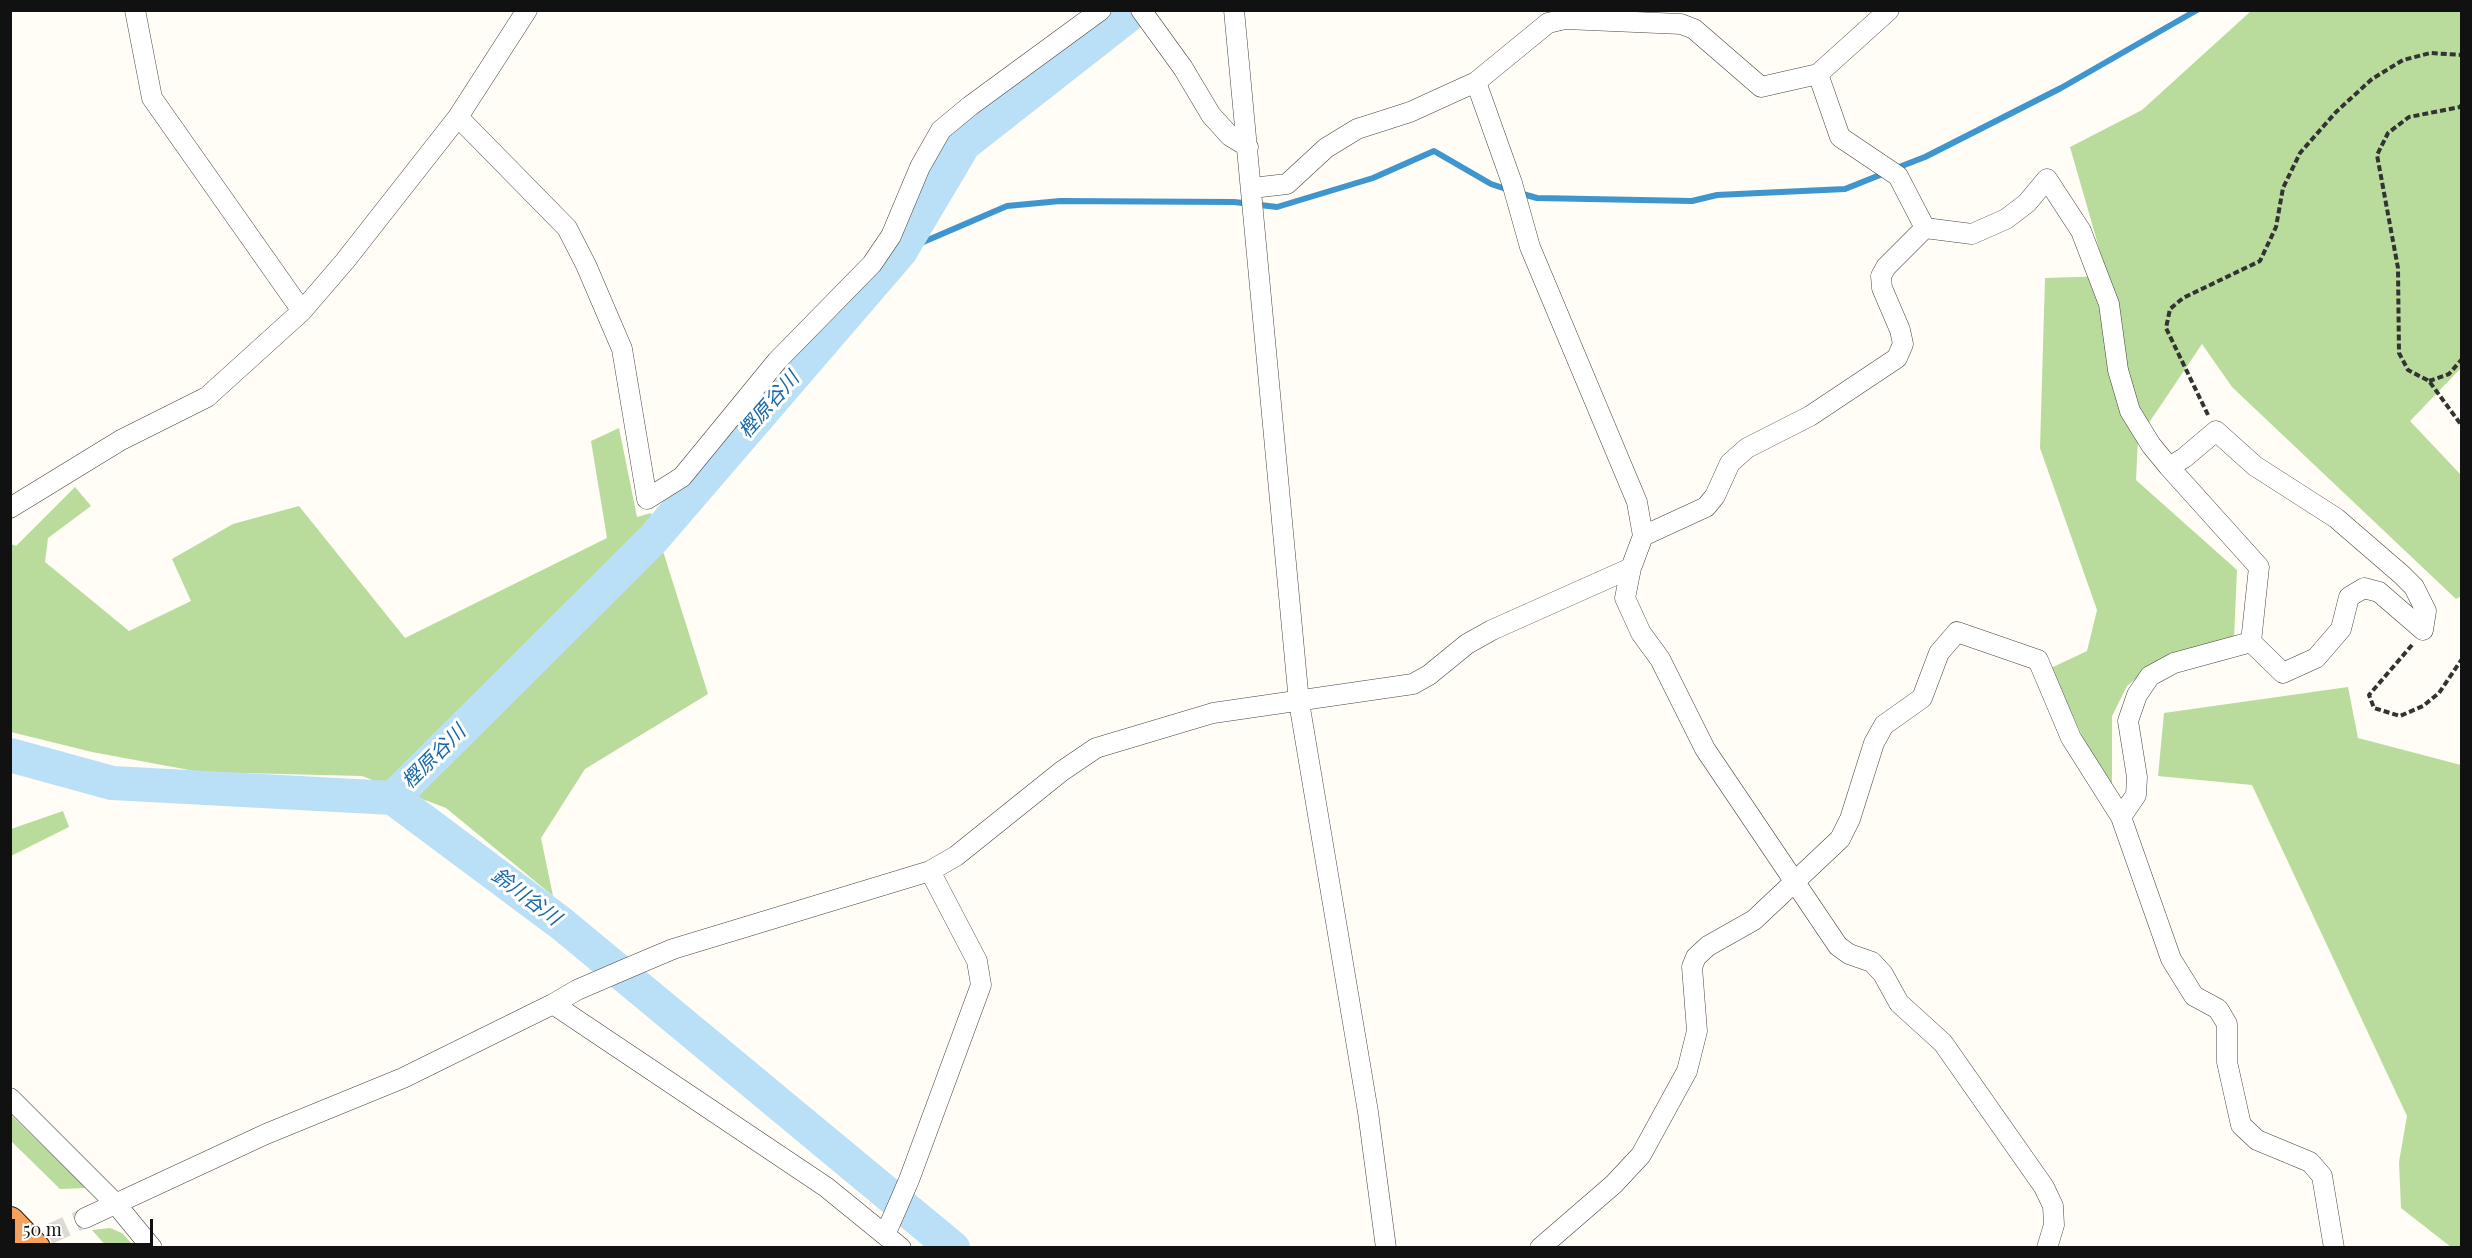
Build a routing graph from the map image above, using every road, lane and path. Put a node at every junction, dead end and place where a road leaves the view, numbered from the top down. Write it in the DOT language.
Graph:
graph roads {
  1 [pos="135,10"];
  2 [pos="527,10"];
  3 [pos="1101,10"];
  4 [pos="1234,10"];
  5 [pos="1889,10"];
  6 [pos="1144,14"];
  7 [pos="2462,55"];
  8 [pos="1818,74"];
  9 [pos="1476,82"];
  10 [pos="2462,104"];
  11 [pos="458,117"];
  12 [pos="1248,147"];
  13 [pos="1253,198"];
  14 [pos="1925,228"];
  15 [pos="302,310"];
  16 [pos="2462,359"];
  17 [pos="2428,381"];
  18 [pos="2462,426"];
  19 [pos="2216,431"];
  20 [pos="2169,467"];
  21 [pos="10,508"];
  22 [pos="1644,536"];
  23 [pos="1631,568"];
  24 [pos="2423,630"];
  25 [pos="2251,642"];
  26 [pos="2462,659"];
  27 [pos="1299,702"];
  28 [pos="2121,817"];
  29 [pos="930,871"];
  30 [pos="1792,881"];
  31 [pos="554,1004"];
  32 [pos="10,1098"];
  33 [pos="115,1203"];
  34 [pos="85,1218"];
  35 [pos="10,1221"];
  36 [pos="888,1228"];
  37 [pos="36,1248"];
  38 [pos="152,1248"];
  39 [pos="900,1248"];
  40 [pos="1386,1248"];
  41 [pos="1540,1248"];
  42 [pos="2047,1248"];
  43 [pos="2334,1248"];
  1 -- 15 [label="street"];
  2 -- 11 [label="street"];
  3 -- 11 [label="street"];
  4 -- 12 [label="street"];
  5 -- 8 [label="street"];
  6 -- 12 [label="street"];
  7 -- 19 [label="path"];
  8 -- 9 [label="street"];
  8 -- 14 [label="street"];
  9 -- 13 [label="street"];
  9 -- 22 [label="street"];
  10 -- 17 [label="path"];
  11 -- 15 [label="street"];
  12 -- 13 [label="street"];
  13 -- 27 [label="street"];
  14 -- 20 [label="street"];
  14 -- 22 [label="street"];
  15 -- 21 [label="street"];
  16 -- 17 [label="path"];
  17 -- 18 [label="path"];
  19 -- 20 [label="street"];
  19 -- 24 [label="street"];
  20 -- 25 [label="street"];
  22 -- 23 [label="street"];
  23 -- 27 [label="street"];
  23 -- 30 [label="street"];
  24 -- 25 [label="street"];
  24 -- 26 [label="path"];
  25 -- 28 [label="street"];
  27 -- 29 [label="street"];
  27 -- 40 [label="street"];
  28 -- 30 [label="street"];
  28 -- 43 [label="street"];
  29 -- 31 [label="street"];
  29 -- 36 [label="street"];
  30 -- 41 [label="street"];
  30 -- 42 [label="street"];
  31 -- 33 [label="street"];
  31 -- 36 [label="street"];
  32 -- 33 [label="street"];
  33 -- 34 [label="street"];
  33 -- 38 [label="street"];
  35 -- 37 [label="highway"];
  36 -- 39 [label="street"];
}
